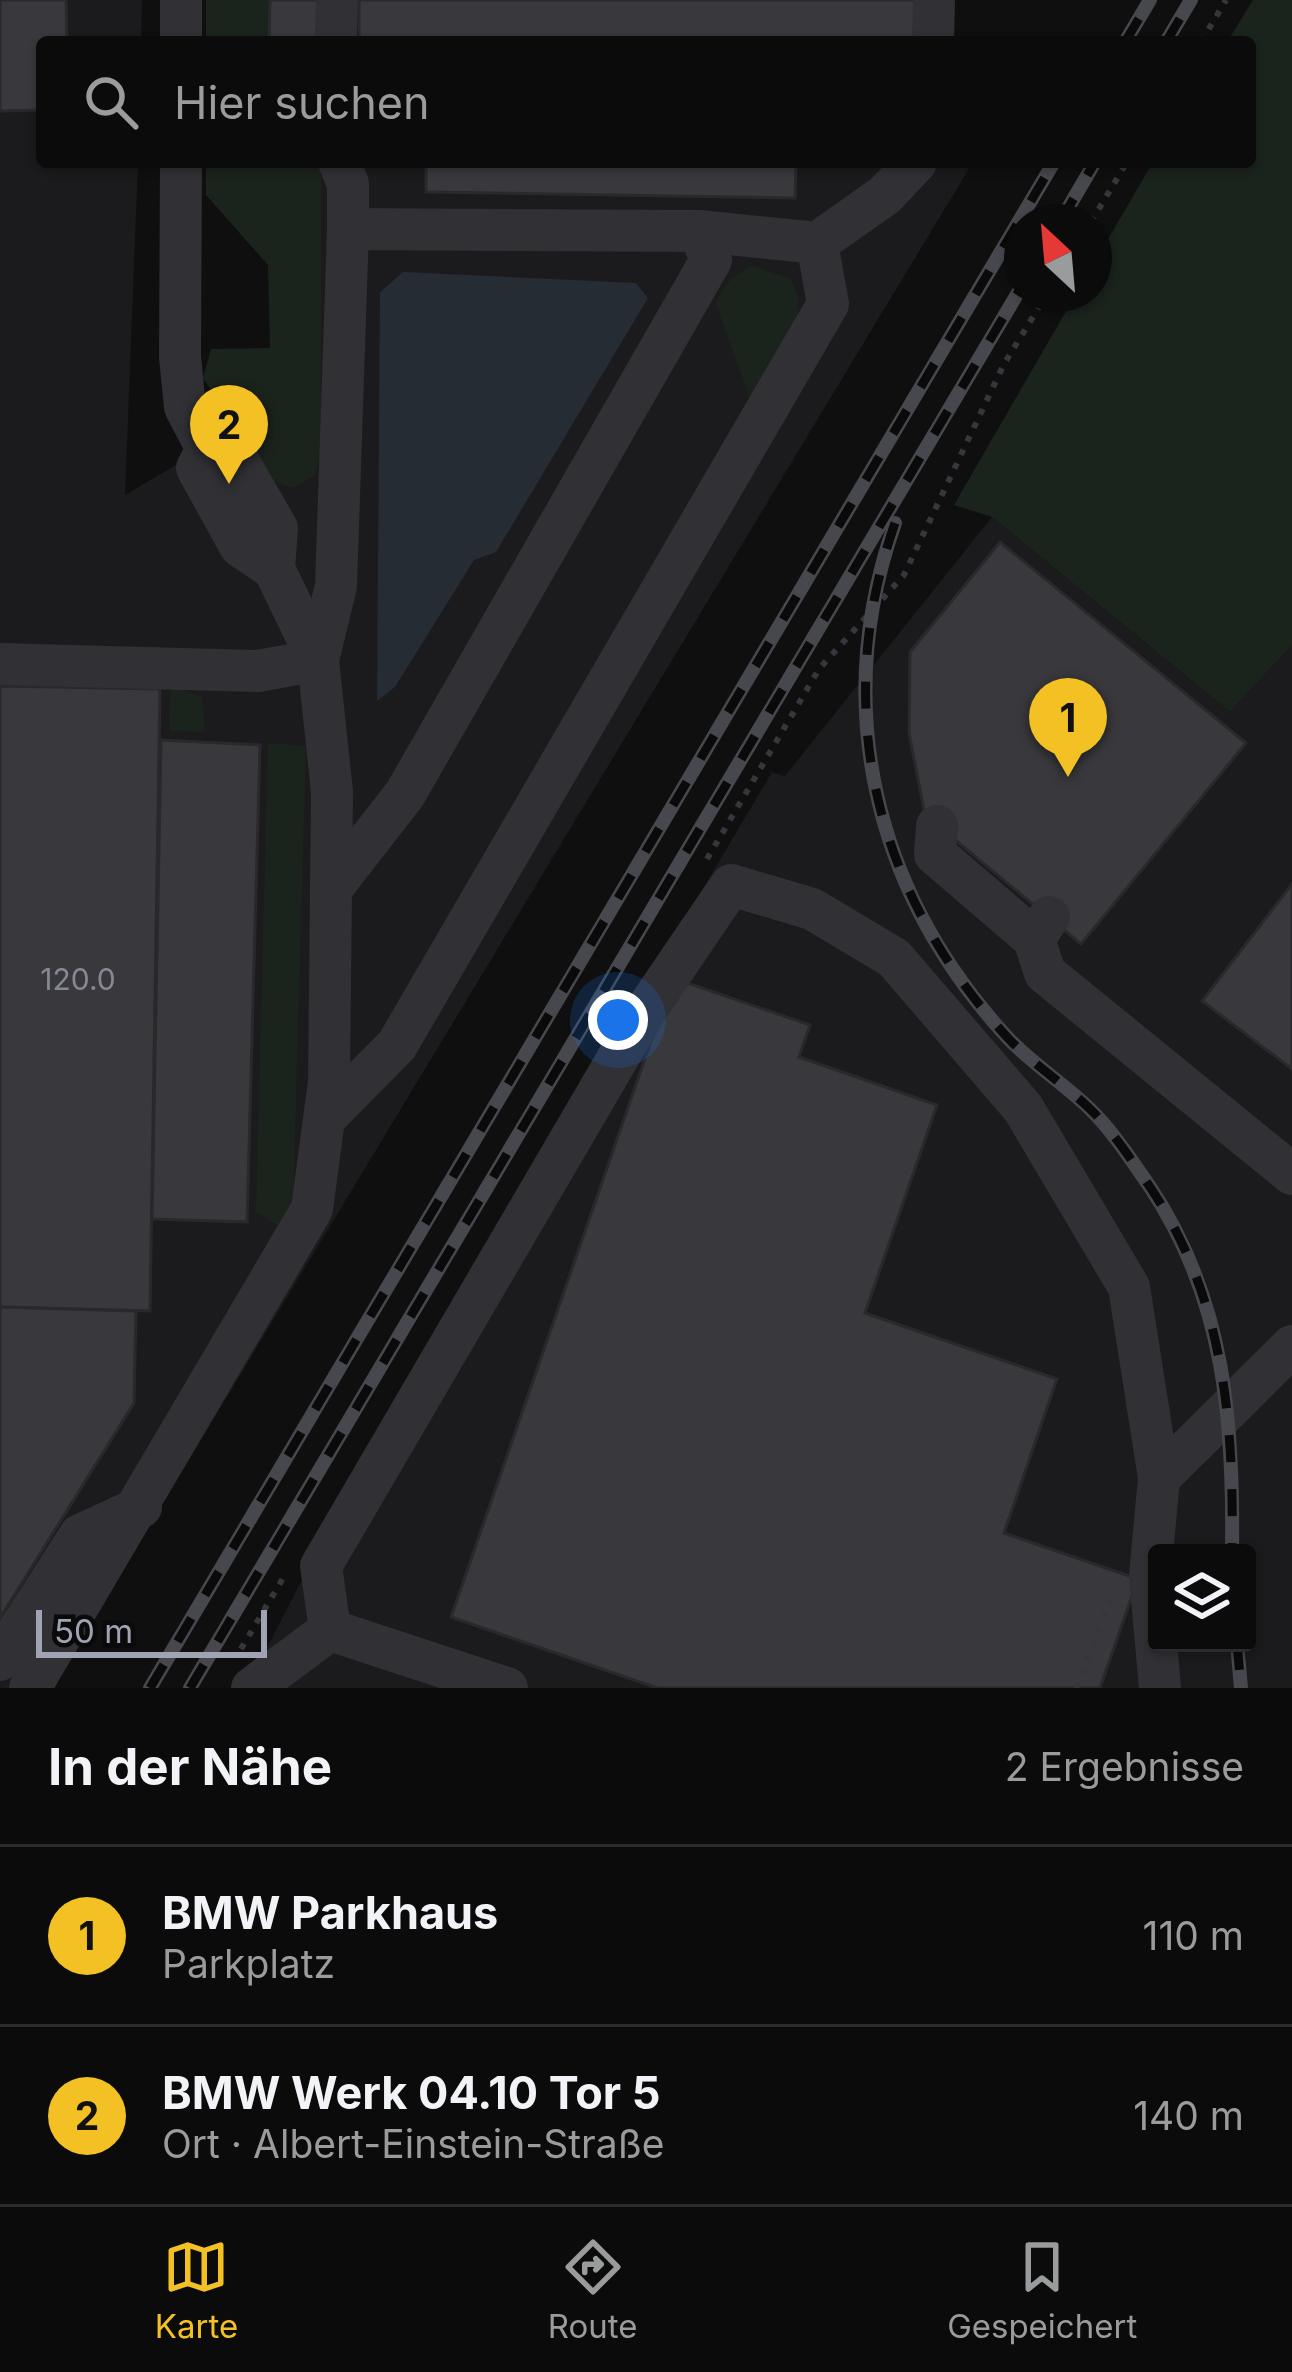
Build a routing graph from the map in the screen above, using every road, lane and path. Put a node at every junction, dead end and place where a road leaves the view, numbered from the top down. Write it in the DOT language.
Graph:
graph roads {
  1 [pos="181,0"];
  2 [pos="337,0"];
  3 [pos="934,0"];
  4 [pos="1226,0"];
  5 [pos="181,36"];
  6 [pos="336,36"];
  7 [pos="933,36"];
  8 [pos="1205,36"];
  9 [pos="181,168"];
  10 [pos="341,168"];
  11 [pos="910,168"];
  12 [pos="1123,168"];
  13 [pos="1101,204"];
  14 [pos="348,229"];
  15 [pos="699,231"];
  16 [pos="817,243"];
  17 [pos="318,660"];
  18 [pos="0,664"];
  19 [pos="938,826"];
  20 [pos="331,890"];
  21 [pos="326,1118"];
  22 [pos="1292,1174"];
  23 [pos="1292,1346"];
  24 [pos="1159,1478"];
  25 [pos="141,1507"];
  26 [pos="329,1630"];
  27 [pos="0,1660"];
  28 [pos="30,1688"];
  29 [pos="252,1688"];
  30 [pos="304,1688"];
  31 [pos="507,1688"];
  32 [pos="1160,1688"];
  1 -- 5 [label="street"];
  2 -- 6 [label="street"];
  3 -- 7 [label="street"];
  4 -- 8 [label="path"];
  9 -- 17 [label="street"];
  10 -- 14 [label="street"];
  11 -- 16 [label="street"];
  12 -- 13 [label="path"];
  14 -- 15 [label="street"];
  14 -- 17 [label="street"];
  15 -- 16 [label="street"];
  15 -- 20 [label="street"];
  16 -- 21 [label="street"];
  17 -- 18 [label="street"];
  17 -- 20 [label="street"];
  19 -- 22 [label="street"];
  20 -- 21 [label="street"];
  21 -- 25 [label="street"];
  23 -- 24 [label="street"];
  24 -- 26 [label="street"];
  24 -- 32 [label="street"];
  25 -- 27 [label="street"];
  25 -- 28 [label="street"];
  26 -- 29 [label="street"];
  26 -- 30 [label="street"];
  26 -- 31 [label="street"];
}
